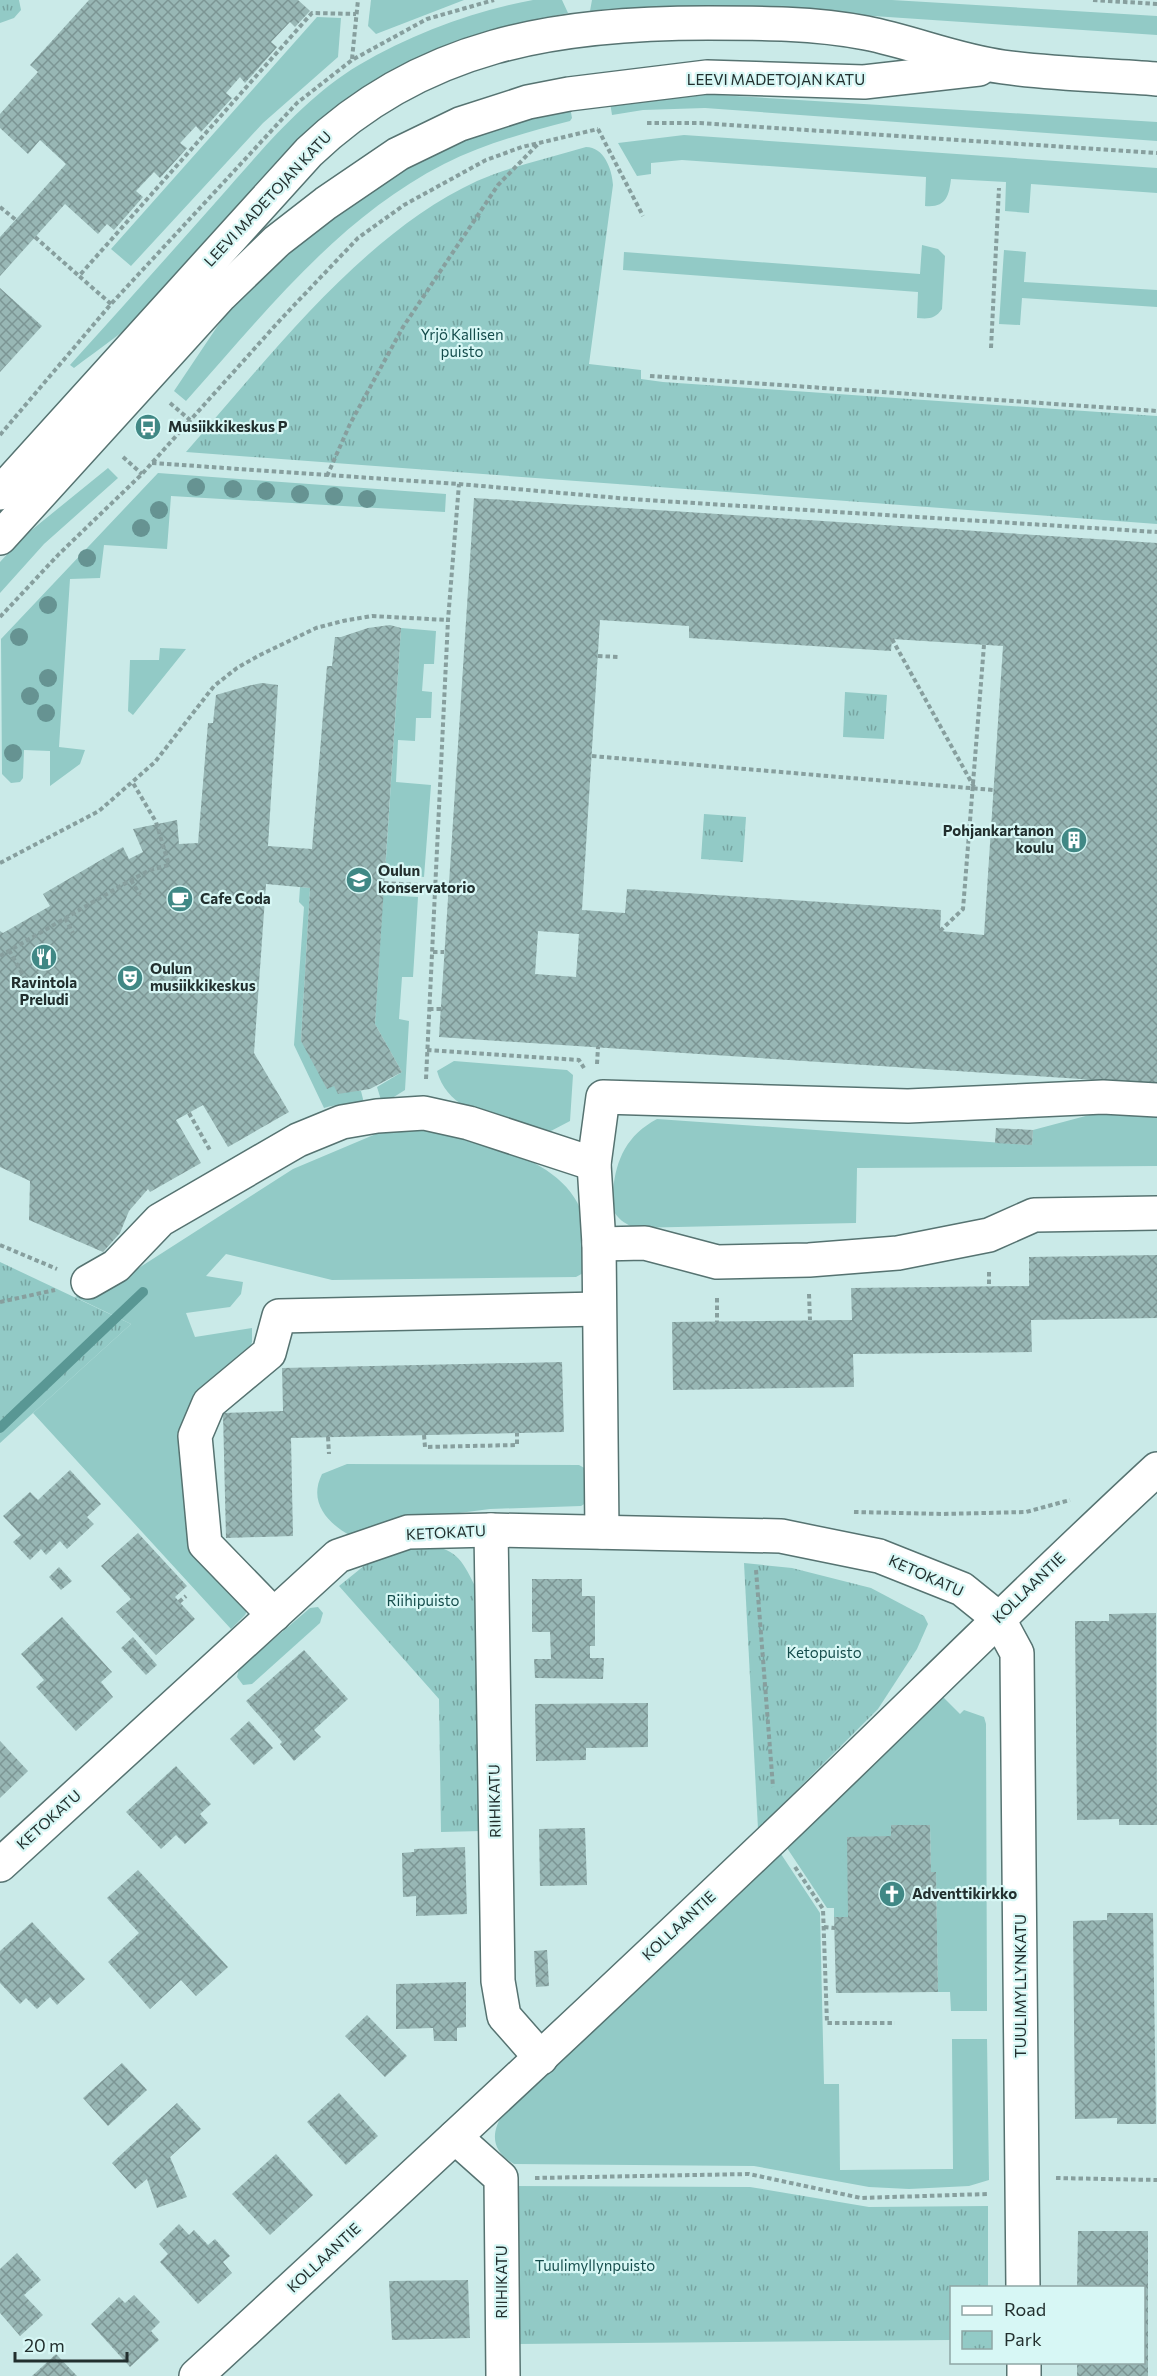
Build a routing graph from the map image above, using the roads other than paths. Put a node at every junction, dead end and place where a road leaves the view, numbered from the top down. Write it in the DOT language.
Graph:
graph roads {
  1 [pos="1002,67"];
  2 [pos="1157,79"];
  3 [pos="0,493"];
  4 [pos="0,538"];
  5 [pos="1157,1100"];
  6 [pos="594,1164"];
  7 [pos="1157,1213"];
  8 [pos="599,1244"];
  9 [pos="88,1282"];
  10 [pos="599,1309"];
  11 [pos="1157,1469"];
  12 [pos="491,1530"];
  13 [pos="602,1532"];
  14 [pos="274,1615"];
  15 [pos="998,1618"];
  16 [pos="0,1864"];
  17 [pos="541,2058"];
  18 [pos="455,2137"];
  19 [pos="1023,2286"];
  20 [pos="196,2376"];
  21 [pos="502,2376"];
  1 -- 2 [label="street, LEEVI MADETOJAN KATU"];
  1 -- 3 [label="street, LEEVI MADETOJAN KATU"];
  1 -- 4 [label="street, LEEVI MADETOJAN KATU"];
  5 -- 6 [label="street"];
  6 -- 8 [label="street"];
  6 -- 9 [label="street"];
  7 -- 8 [label="street"];
  8 -- 10 [label="street"];
  10 -- 13 [label="street"];
  10 -- 14 [label="street"];
  11 -- 15 [label="street, KOLLAANTIE"];
  12 -- 13 [label="street, KETOKATU"];
  12 -- 14 [label="street, KETOKATU"];
  12 -- 17 [label="street, RIIHIKATU"];
  13 -- 15 [label="street, KETOKATU"];
  14 -- 16 [label="street, KETOKATU"];
  15 -- 17 [label="street, KOLLAANTIE"];
  15 -- 19 [label="street, TUULIMYLLYNKATU"];
  17 -- 18 [label="street, KOLLAANTIE"];
  18 -- 20 [label="street, KOLLAANTIE"];
  18 -- 21 [label="street, RIIHIKATU"];
}
